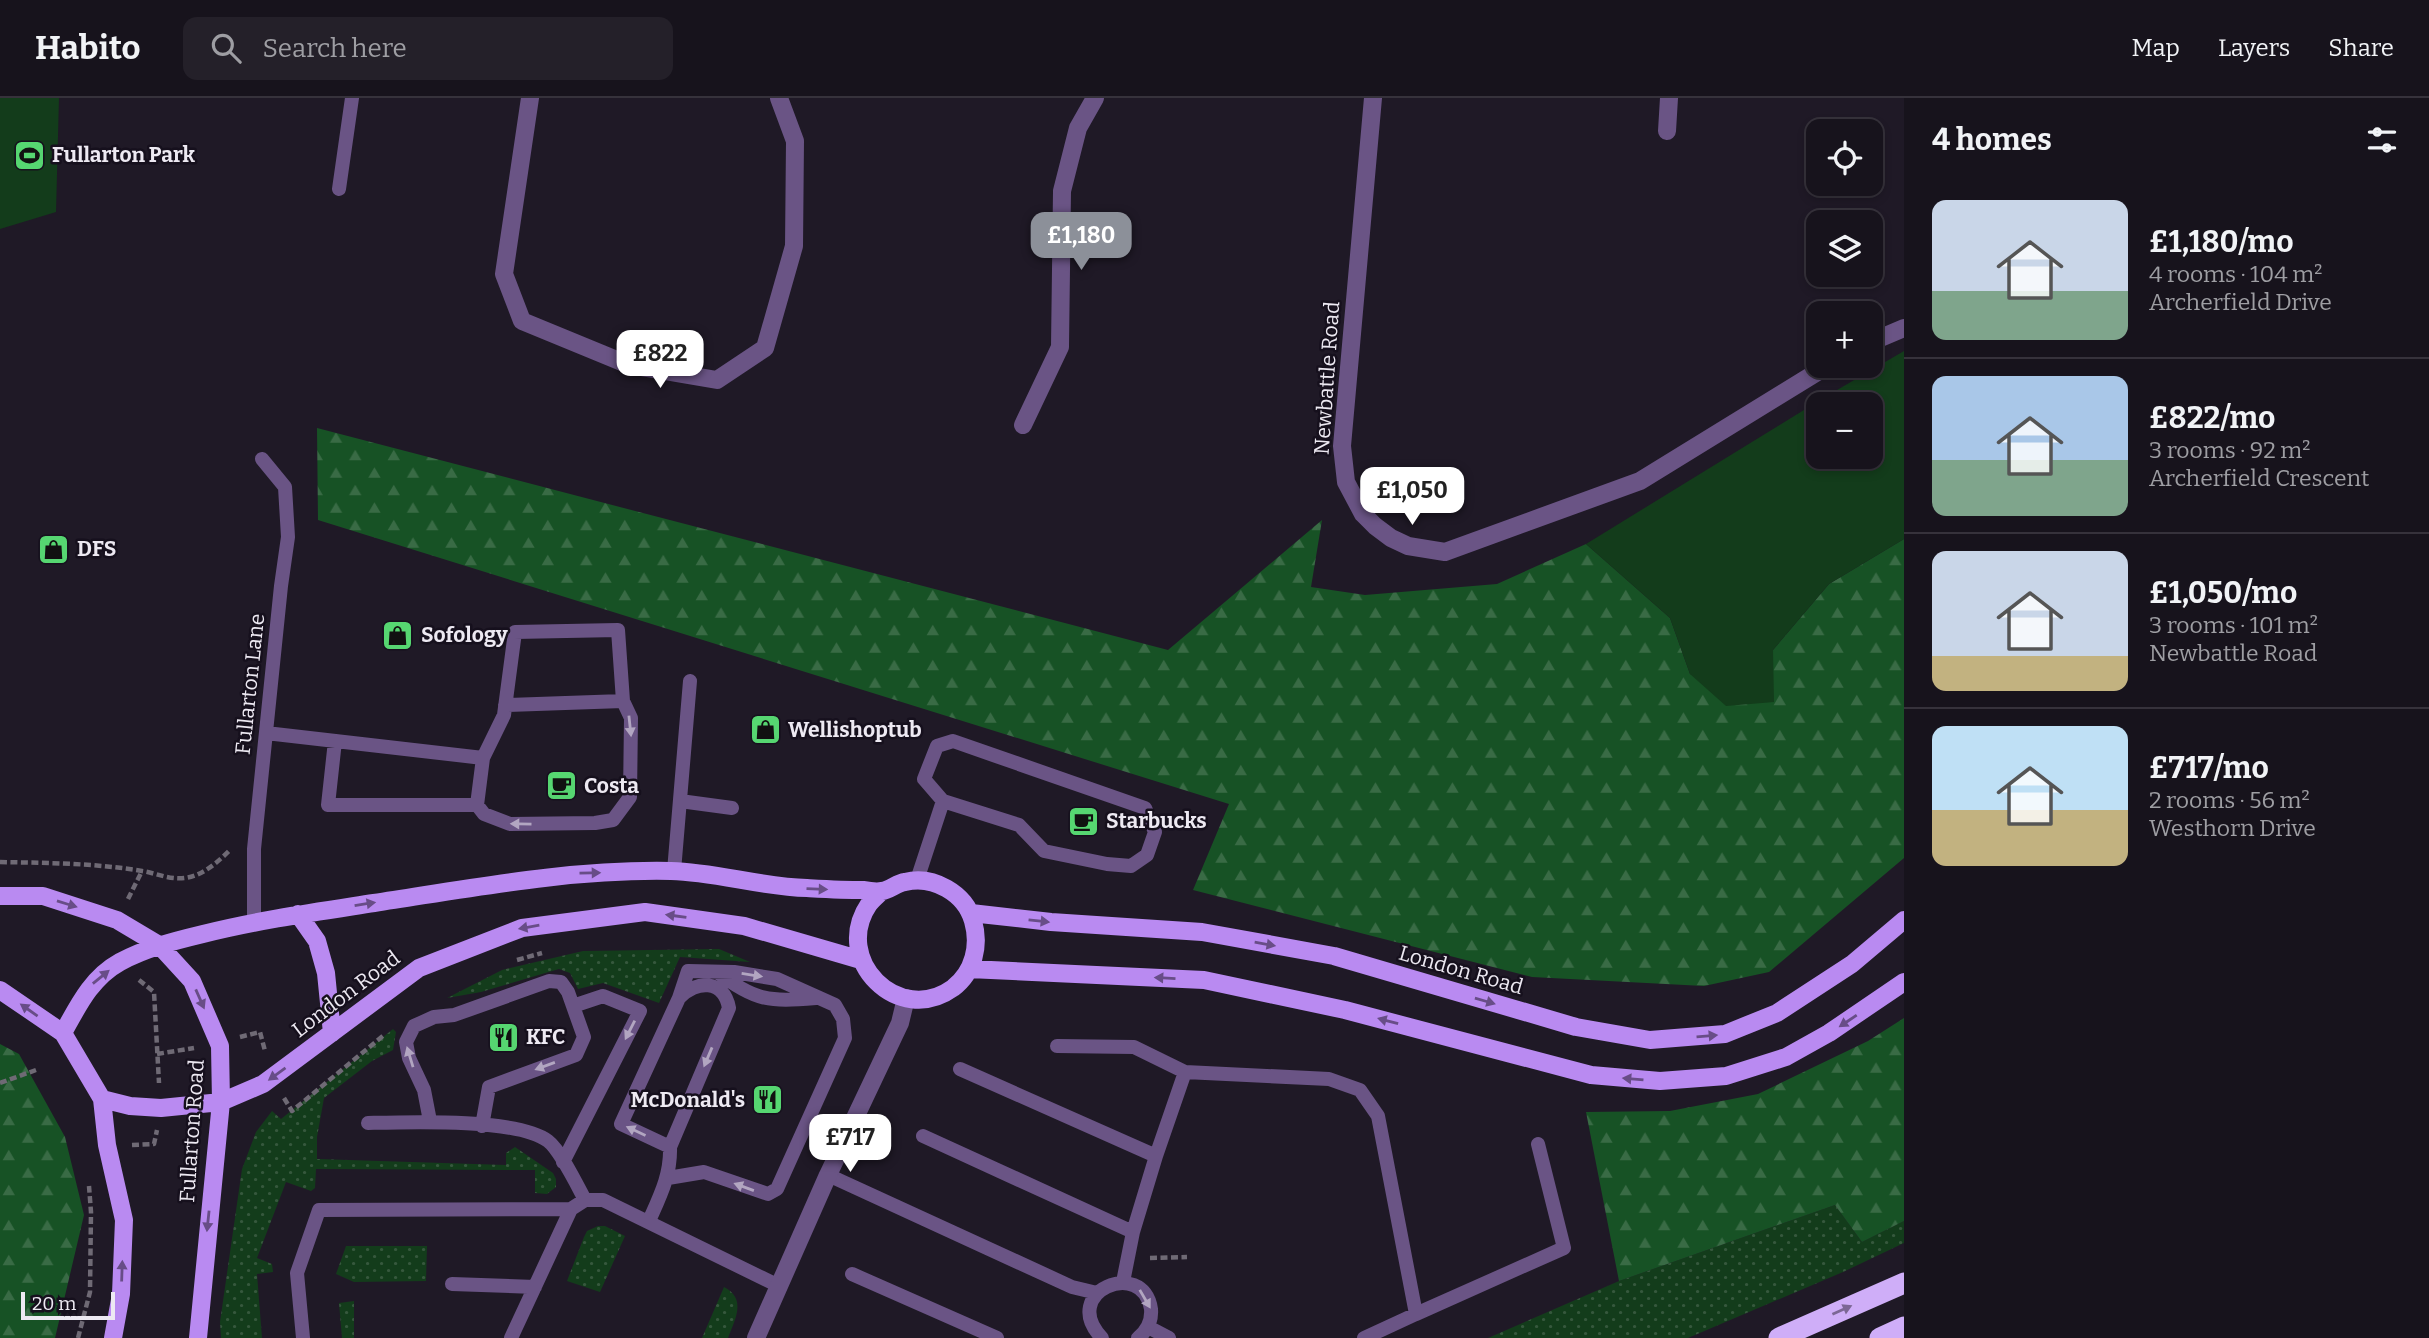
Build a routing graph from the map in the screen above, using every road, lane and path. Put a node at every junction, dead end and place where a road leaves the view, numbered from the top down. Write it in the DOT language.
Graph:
graph roads {
  1 [pos="352,98"];
  2 [pos="530,98"];
  3 [pos="779,98"];
  4 [pos="1095,98"];
  5 [pos="1373,98"];
  6 [pos="1669,98"];
  7 [pos="1667,131"];
  8 [pos="340,189"];
  9 [pos="1904,328"];
  10 [pos="1883,337"];
  11 [pos="1807,378"];
  12 [pos="1023,425"];
  13 [pos="262,459"];
  14 [pos="690,681"];
  15 [pos="623,701"];
  16 [pos="505,705"];
  17 [pos="266,733"];
  18 [pos="335,741"];
  19 [pos="483,758"];
  20 [pos="680,801"];
  21 [pos="943,801"];
  22 [pos="732,808"];
  23 [pos="481,809"];
  24 [pos="256,827"];
  25 [pos="0,862"];
  26 [pos="674,871"];
  27 [pos="917,880"];
  28 [pos="882,891"];
  29 [pos="0,896"];
  30 [pos="971,913"];
  31 [pos="298,914"];
  32 [pos="1904,920"];
  33 [pos="254,921"];
  34 [pos="159,944"];
  35 [pos="861,960"];
  36 [pos="969,969"];
  37 [pos="717,972"];
  38 [pos="1904,982"];
  39 [pos="0,990"];
  40 [pos="678,998"];
  41 [pos="821,998"];
  42 [pos="906,998"];
  43 [pos="573,1006"];
  44 [pos="63,1033"];
  45 [pos="332,1033"];
  46 [pos="1057,1046"];
  47 [pos="960,1069"];
  48 [pos="36,1070"];
  49 [pos="1185,1072"];
  50 [pos="0,1083"];
  51 [pos="102,1099"];
  52 [pos="221,1102"];
  53 [pos="430,1121"];
  54 [pos="368,1123"];
  55 [pos="482,1126"];
  56 [pos="923,1136"];
  57 [pos="1538,1144"];
  58 [pos="670,1147"];
  59 [pos="1156,1156"];
  60 [pos="563,1162"];
  61 [pos="828,1175"];
  62 [pos="668,1178"];
  63 [pos="586,1200"];
  64 [pos="571,1209"];
  65 [pos="649,1221"];
  66 [pos="1133,1232"];
  67 [pos="1186,1258"];
  68 [pos="1162,1259"];
  69 [pos="852,1274"];
  70 [pos="1123,1282"];
  71 [pos="1904,1283"];
  72 [pos="452,1284"];
  73 [pos="779,1286"];
  74 [pos="535,1287"];
  75 [pos="1097,1293"];
  76 [pos="1416,1314"];
  77 [pos="1904,1327"];
  78 [pos="1143,1333"];
  79 [pos="113,1338"];
  80 [pos="198,1338"];
  81 [pos="303,1338"];
  82 [pos="511,1338"];
  83 [pos="756,1338"];
  84 [pos="997,1338"];
  85 [pos="1101,1338"];
  86 [pos="1169,1338"];
  87 [pos="1364,1338"];
  88 [pos="1779,1338"];
  89 [pos="1880,1338"];
  1 -- 8 [label="lane"];
  2 -- 3 [label="street"];
  4 -- 12 [label="street"];
  5 -- 11 [label="street, Newbattle Road"];
  6 -- 7 [label="street"];
  9 -- 10 [label="street"];
  13 -- 17 [label="lane, Fullarton Lane"];
  14 -- 20 [label="lane"];
  15 -- 16 [label="lane"];
  15 -- 16 [label="lane"];
  15 -- 23 [label="lane, one-way"];
  16 -- 19 [label="lane"];
  17 -- 18 [label="lane"];
  17 -- 24 [label="lane, Fullarton Lane"];
  18 -- 19 [label="lane"];
  18 -- 23 [label="lane"];
  19 -- 23 [label="lane"];
  20 -- 22 [label="lane"];
  20 -- 26 [label="lane"];
  21 -- 21 [label="lane"];
  21 -- 27 [label="lane"];
  24 -- 25 [label="path"];
  24 -- 33 [label="lane, Fullarton Lane"];
  26 -- 28 [label="main road, one-way"];
  31 -- 26 [label="main road, one-way"];
  27 -- 28 [label="main road"];
  27 -- 30 [label="main road"];
  28 -- 35 [label="main road"];
  29 -- 34 [label="main road, one-way"];
  30 -- 32 [label="main road, London Road, one-way"];
  30 -- 36 [label="main road"];
  31 -- 33 [label="main road"];
  31 -- 45 [label="main road"];
  33 -- 34 [label="main road"];
  44 -- 34 [label="main road, one-way"];
  34 -- 52 [label="main road, Fullarton Road, one-way"];
  35 -- 42 [label="main road"];
  35 -- 45 [label="main road, London Road, one-way"];
  38 -- 36 [label="main road, one-way"];
  36 -- 42 [label="main road"];
  37 -- 40 [label="lane"];
  37 -- 41 [label="lane, one-way"];
  37 -- 41 [label="lane"];
  44 -- 39 [label="main road, one-way"];
  58 -- 40 [label="lane, one-way"];
  40 -- 58 [label="lane, one-way"];
  41 -- 62 [label="lane, one-way"];
  42 -- 61 [label="street"];
  53 -- 43 [label="lane, one-way"];
  43 -- 55 [label="lane, one-way"];
  43 -- 60 [label="lane, one-way"];
  44 -- 51 [label="main road"];
  45 -- 52 [label="main road, London Road, one-way"];
  46 -- 49 [label="lane"];
  47 -- 59 [label="lane"];
  48 -- 50 [label="path"];
  49 -- 59 [label="lane"];
  49 -- 76 [label="lane"];
  51 -- 52 [label="main road, London Road"];
  79 -- 51 [label="main road, one-way"];
  52 -- 80 [label="main road, Fullarton Road, one-way"];
  53 -- 54 [label="lane"];
  53 -- 55 [label="lane"];
  55 -- 60 [label="lane"];
  56 -- 66 [label="lane"];
  57 -- 76 [label="lane"];
  58 -- 62 [label="lane"];
  59 -- 66 [label="lane"];
  60 -- 63 [label="lane"];
  61 -- 73 [label="street"];
  61 -- 75 [label="lane"];
  62 -- 65 [label="lane"];
  63 -- 64 [label="lane"];
  63 -- 65 [label="lane"];
  64 -- 74 [label="lane"];
  64 -- 81 [label="lane"];
  65 -- 73 [label="lane"];
  66 -- 70 [label="lane"];
  67 -- 68 [label="path"];
  69 -- 84 [label="lane"];
  70 -- 75 [label="lane"];
  70 -- 78 [label="lane, one-way"];
  88 -- 71 [label="highway, one-way"];
  72 -- 74 [label="lane"];
  73 -- 83 [label="street"];
  74 -- 82 [label="lane"];
  75 -- 85 [label="lane"];
  76 -- 87 [label="lane"];
  77 -- 89 [label="highway"];
  78 -- 86 [label="lane"];
}
